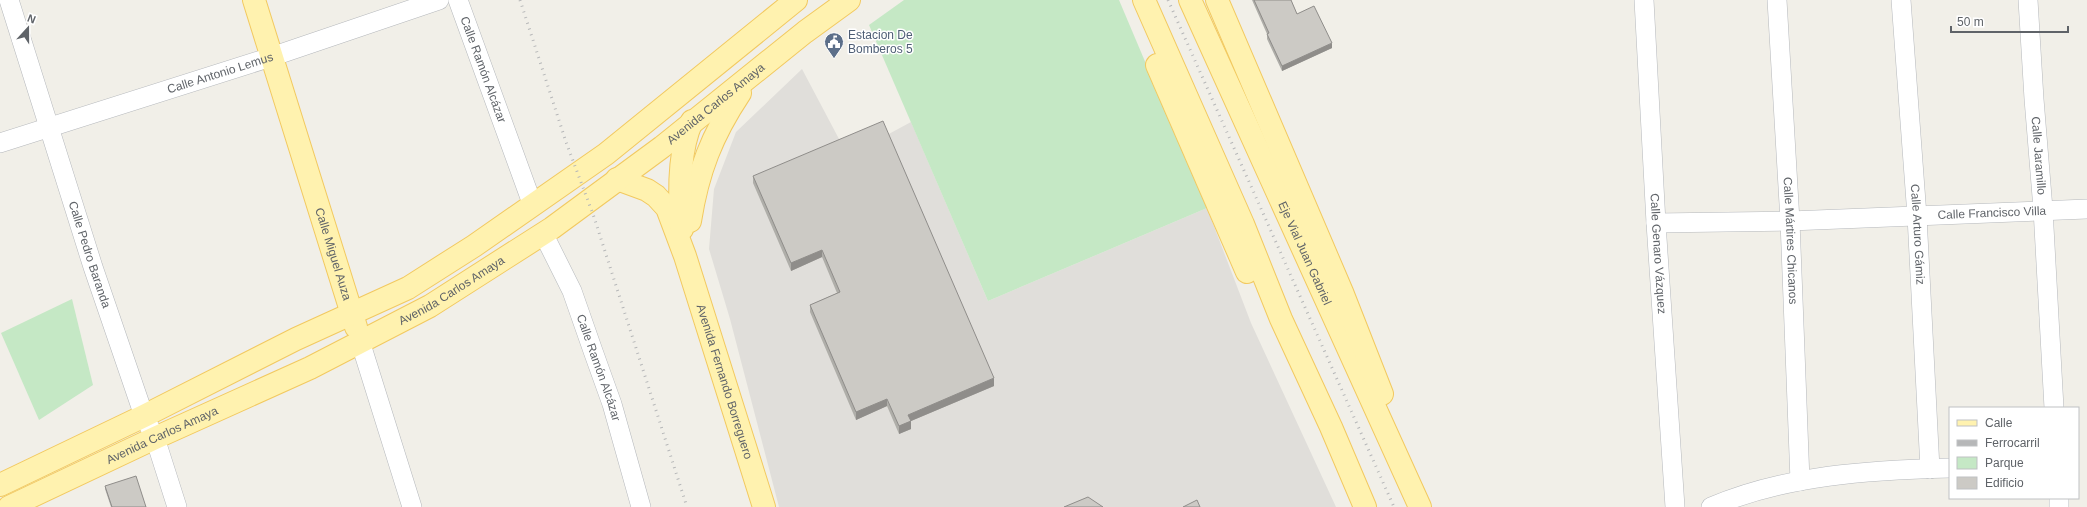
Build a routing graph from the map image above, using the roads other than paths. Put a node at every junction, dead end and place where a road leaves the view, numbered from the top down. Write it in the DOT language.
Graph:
graph roads {
  1 [pos="9,0"];
  2 [pos="254,0"];
  3 [pos="439,0"];
  4 [pos="458,0"];
  5 [pos="848,0"];
  6 [pos="1129,0"];
  7 [pos="1144,0"];
  8 [pos="1190,0"];
  9 [pos="1217,0"];
  10 [pos="1644,0"];
  11 [pos="1777,0"];
  12 [pos="1902,0"];
  13 [pos="2028,0"];
  14 [pos="791,4"];
  15 [pos="805,32"];
  16 [pos="754,34"];
  17 [pos="272,57"];
  18 [pos="748,80"];
  19 [pos="689,127"];
  20 [pos="49,128"];
  21 [pos="0,143"];
  22 [pos="616,179"];
  23 [pos="533,206"];
  24 [pos="2043,209"];
  25 [pos="2087,209"];
  26 [pos="1917,216"];
  27 [pos="1790,221"];
  28 [pos="1656,223"];
  29 [pos="543,233"];
  30 [pos="685,256"];
  31 [pos="352,314"];
  32 [pos="360,341"];
  33 [pos="2054,407"];
  34 [pos="144,416"];
  35 [pos="1332,427"];
  36 [pos="155,438"];
  37 [pos="1400,465"];
  38 [pos="1949,468"];
  39 [pos="1930,469"];
  40 [pos="1800,481"];
  41 [pos="0,485"];
  42 [pos="9,507"];
  43 [pos="177,507"];
  44 [pos="412,507"];
  45 [pos="642,507"];
  46 [pos="764,507"];
  47 [pos="1364,507"];
  48 [pos="1420,507"];
  49 [pos="1675,507"];
  50 [pos="1711,507"];
  1 -- 20 [label="street, Calle Pedro Baranda"];
  2 -- 17 [label="main road, Calle Miguel Auza"];
  3 -- 17 [label="street, Calle Antonio Lemus"];
  4 -- 23 [label="street, Calle Ramón Alcázar"];
  5 -- 15 [label="main road, Avenida Carlos Amaya"];
  6 -- 35 [label="main road"];
  7 -- 35 [label="main road"];
  8 -- 37 [label="main road, Eje Vial Juan Gabriel"];
  9 -- 37 [label="main road"];
  10 -- 28 [label="street, Calle Genaro Vázquez"];
  11 -- 27 [label="street, Calle Mártires Chicanos"];
  12 -- 26 [label="street, Calle Arturo Gámiz"];
  13 -- 24 [label="street, Calle Jaramillo"];
  14 -- 15 [label="main road"];
  14 -- 16 [label="main road, Avenida Carlos Amaya"];
  15 -- 18 [label="main road, Avenida Carlos Amaya"];
  16 -- 19 [label="main road"];
  16 -- 23 [label="main road, Avenida Carlos Amaya"];
  17 -- 20 [label="street, Calle Antonio Lemus"];
  17 -- 31 [label="main road, Calle Miguel Auza"];
  18 -- 19 [label="main road, Avenida Carlos Amaya"];
  18 -- 30 [label="main road"];
  19 -- 22 [label="main road, Avenida Carlos Amaya"];
  19 -- 30 [label="main road"];
  20 -- 21 [label="street, Calle Antonio Lemus"];
  20 -- 34 [label="street, Calle Pedro Baranda"];
  22 -- 29 [label="main road, Avenida Carlos Amaya"];
  22 -- 30 [label="main road"];
  23 -- 31 [label="main road, Avenida Carlos Amaya"];
  24 -- 25 [label="street, Calle Francisco Villa"];
  24 -- 26 [label="street, Calle Francisco Villa"];
  24 -- 33 [label="street, Calle Jaramillo"];
  26 -- 27 [label="street, Calle Francisco Villa"];
  26 -- 39 [label="street, Calle Arturo Gámiz"];
  27 -- 28 [label="street, Calle Francisco Villa"];
  27 -- 40 [label="street, Calle Mártires Chicanos"];
  28 -- 49 [label="street, Calle Genaro Vázquez"];
  29 -- 32 [label="main road, Avenida Carlos Amaya"];
  29 -- 45 [label="street, Calle Ramón Alcázar"];
  30 -- 46 [label="main road, Avenida Fernando Borreguero"];
  31 -- 32 [label="main road, Calle Miguel Auza"];
  31 -- 34 [label="main road, Avenida Carlos Amaya"];
  32 -- 36 [label="main road, Avenida Carlos Amaya"];
  32 -- 44 [label="street, Calle Miguel Auza"];
  34 -- 36 [label="street, Calle Pedro Baranda"];
  34 -- 41 [label="main road, Avenida Carlos Amaya"];
  35 -- 47 [label="main road"];
  36 -- 42 [label="main road, Avenida Carlos Amaya"];
  36 -- 43 [label="street, Calle Pedro Baranda"];
  37 -- 48 [label="main road, Eje Vial Juan Gabriel"];
  38 -- 39 [label="street"];
  39 -- 40 [label="street"];
  40 -- 50 [label="street"];
}
